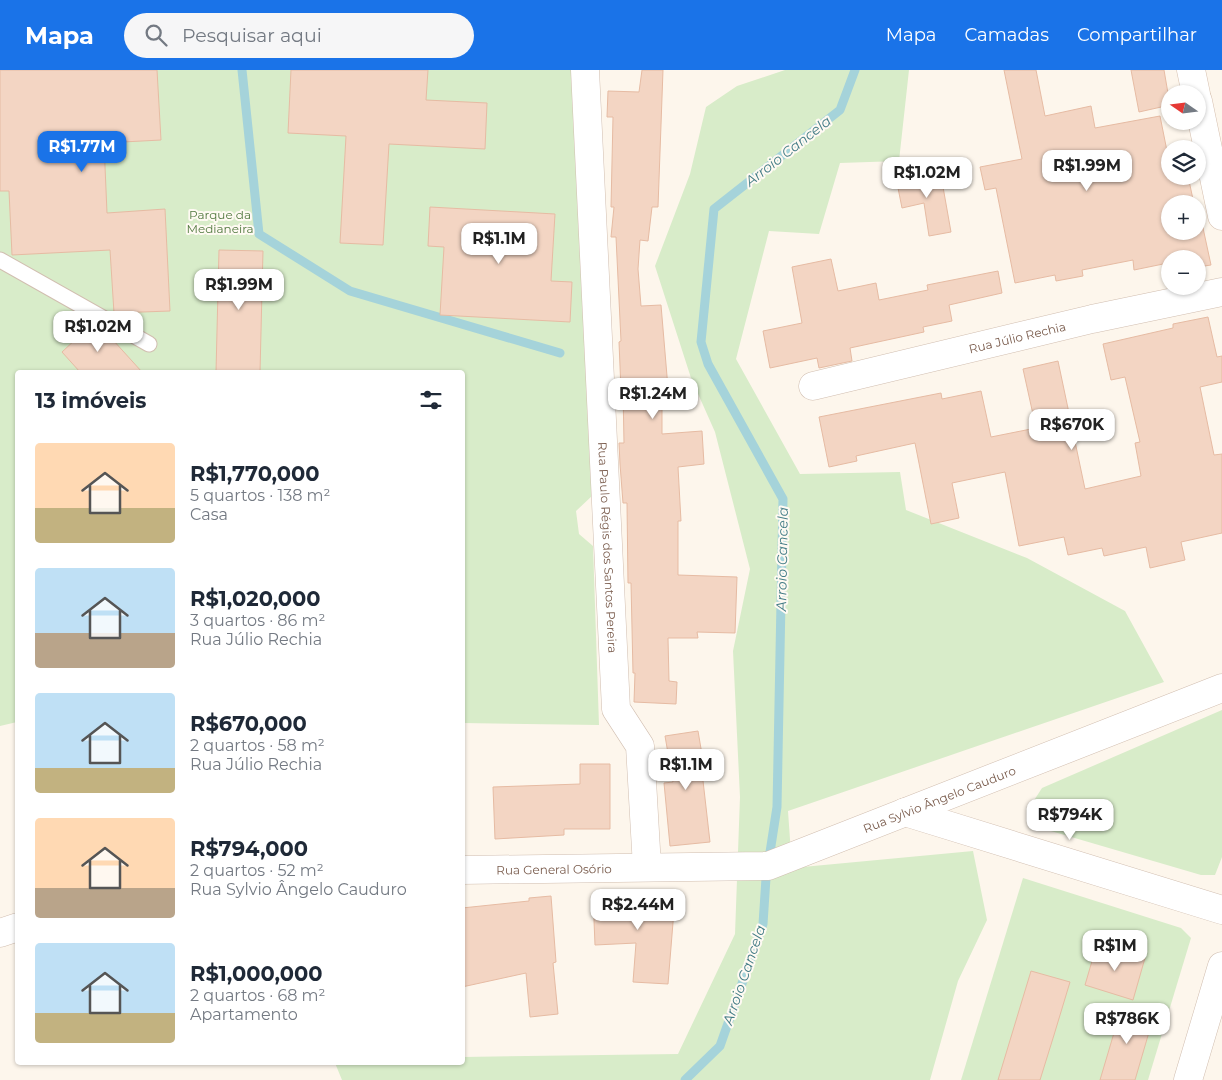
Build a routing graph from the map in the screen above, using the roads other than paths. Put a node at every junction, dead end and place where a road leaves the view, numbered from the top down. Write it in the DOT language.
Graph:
graph roads {
  1 [pos="585,70"];
  2 [pos="1191,70"];
  3 [pos="1194,85"];
  4 [pos="1204,130"];
  5 [pos="1222,216"];
  6 [pos="0,260"];
  7 [pos="1222,292"];
  8 [pos="149,344"];
  9 [pos="813,386"];
  10 [pos="1222,688"];
  11 [pos="905,812"];
  12 [pos="648,867"];
  13 [pos="465,870"];
  14 [pos="1222,910"];
  15 [pos="15,928"];
  16 [pos="0,933"];
  17 [pos="1222,966"];
  18 [pos="1188,1080"];
  1 -- 12 [label="street, Rua Paulo Régis dos Santos Pereira"];
  2 -- 3 [label="street"];
  4 -- 5 [label="street"];
  6 -- 8 [label="lane"];
  7 -- 9 [label="street, Rua Júlio Rechia"];
  10 -- 11 [label="street, Rua Sylvio Ângelo Cauduro"];
  11 -- 12 [label="street, Rua Sylvio Ângelo Cauduro"];
  11 -- 14 [label="street"];
  12 -- 13 [label="street, Rua General Osório"];
  15 -- 16 [label="street"];
  17 -- 18 [label="street"];
}
